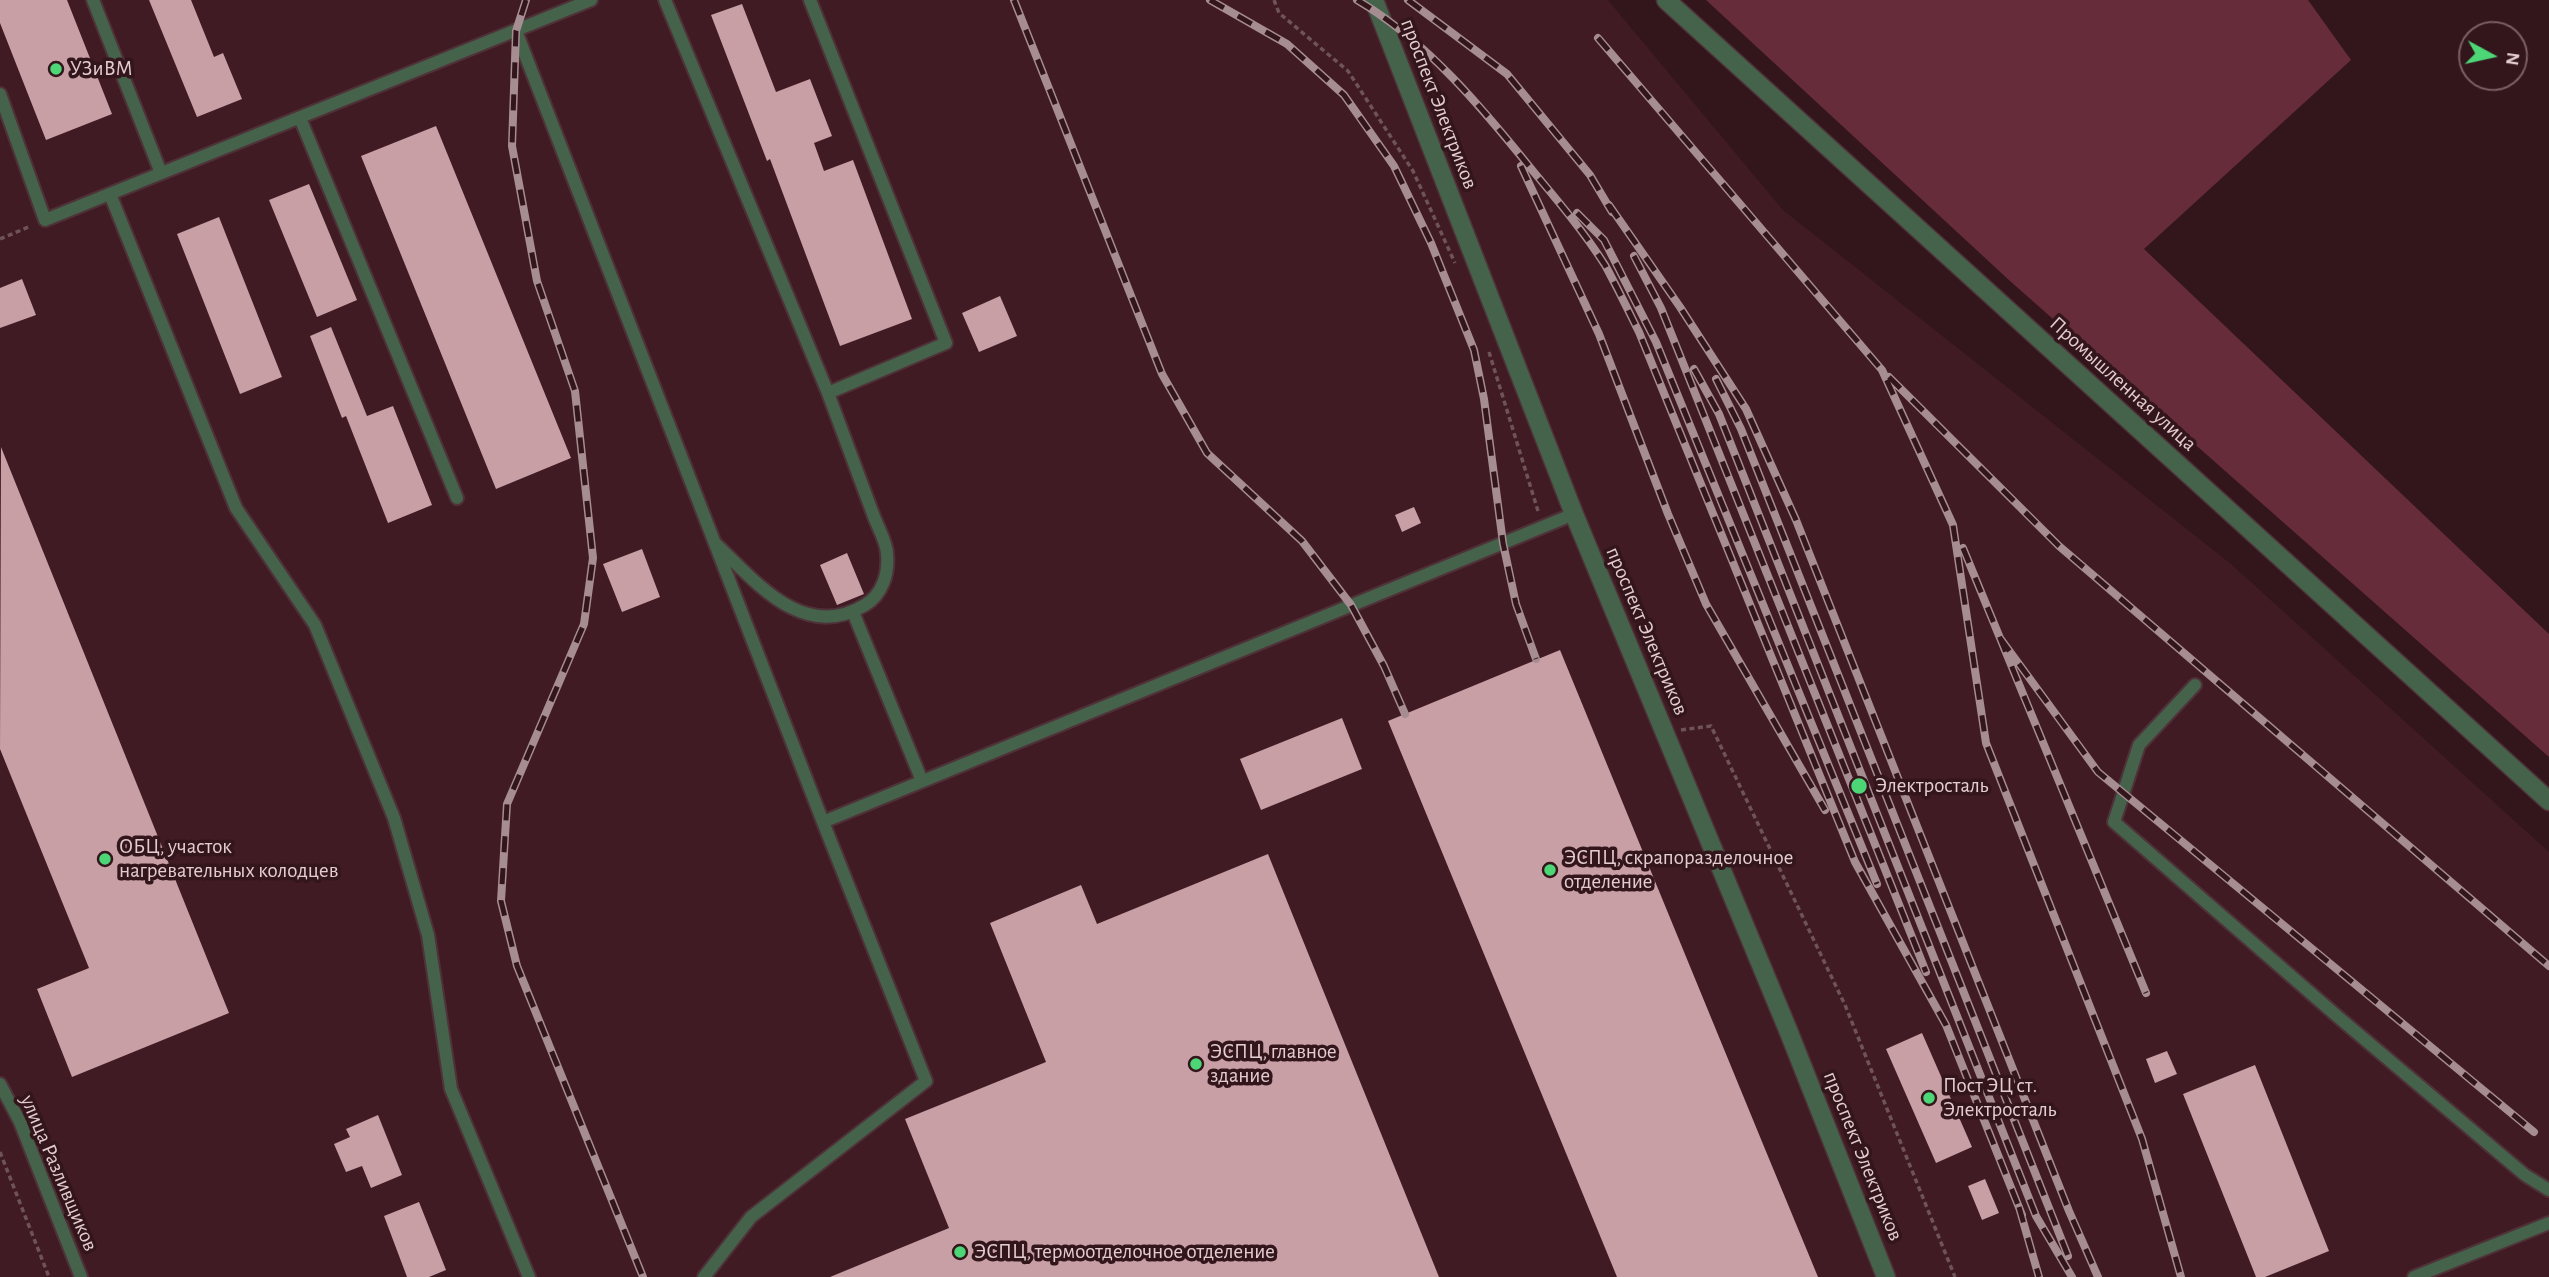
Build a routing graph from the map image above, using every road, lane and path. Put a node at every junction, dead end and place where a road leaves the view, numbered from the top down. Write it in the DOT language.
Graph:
graph roads {
  1 [pos="93,0"];
  2 [pos="591,0"];
  3 [pos="665,0"];
  4 [pos="810,0"];
  5 [pos="1274,0"];
  6 [pos="1374,0"];
  7 [pos="1666,0"];
  8 [pos="516,31"];
  9 [pos="0,94"];
  10 [pos="300,118"];
  11 [pos="162,173"];
  12 [pos="110,194"];
  13 [pos="46,220"];
  14 [pos="0,239"];
  15 [pos="1457,268"];
  16 [pos="1485,341"];
  17 [pos="828,393"];
  18 [pos="457,498"];
  19 [pos="1574,514"];
  20 [pos="1543,527"];
  21 [pos="714,541"];
  22 [pos="853,612"];
  23 [pos="2195,685"];
  24 [pos="1665,732"];
  25 [pos="922,781"];
  26 [pos="2549,801"];
  27 [pos="823,822"];
  28 [pos="0,1084"];
  29 [pos="0,1152"];
  30 [pos="2549,1190"];
  31 [pos="2549,1223"];
  32 [pos="49,1277"];
  33 [pos="81,1277"];
  34 [pos="529,1277"];
  35 [pos="704,1277"];
  36 [pos="1886,1277"];
  37 [pos="1955,1277"];
  38 [pos="2414,1277"];
  1 -- 11 [label="lane"];
  2 -- 8 [label="lane"];
  3 -- 17 [label="lane"];
  4 -- 17 [label="lane"];
  5 -- 15 [label="path"];
  6 -- 19 [label="street, проспект Электриков"];
  7 -- 26 [label="street, Промышленная улица"];
  8 -- 10 [label="lane"];
  8 -- 21 [label="lane"];
  9 -- 13 [label="lane"];
  10 -- 11 [label="lane"];
  10 -- 18 [label="lane"];
  11 -- 12 [label="lane"];
  12 -- 13 [label="lane"];
  12 -- 34 [label="lane"];
  13 -- 14 [label="path"];
  16 -- 20 [label="path"];
  17 -- 22 [label="lane"];
  19 -- 20 [label="lane"];
  19 -- 24 [label="street, проспект Электриков"];
  20 -- 25 [label="lane"];
  21 -- 22 [label="lane"];
  21 -- 27 [label="lane"];
  22 -- 25 [label="lane"];
  23 -- 30 [label="lane"];
  24 -- 36 [label="street, проспект Электриков"];
  24 -- 37 [label="path"];
  25 -- 27 [label="lane"];
  27 -- 35 [label="lane"];
  28 -- 33 [label="lane, улица Разливщиков"];
  29 -- 32 [label="path"];
  31 -- 38 [label="lane"];
}
